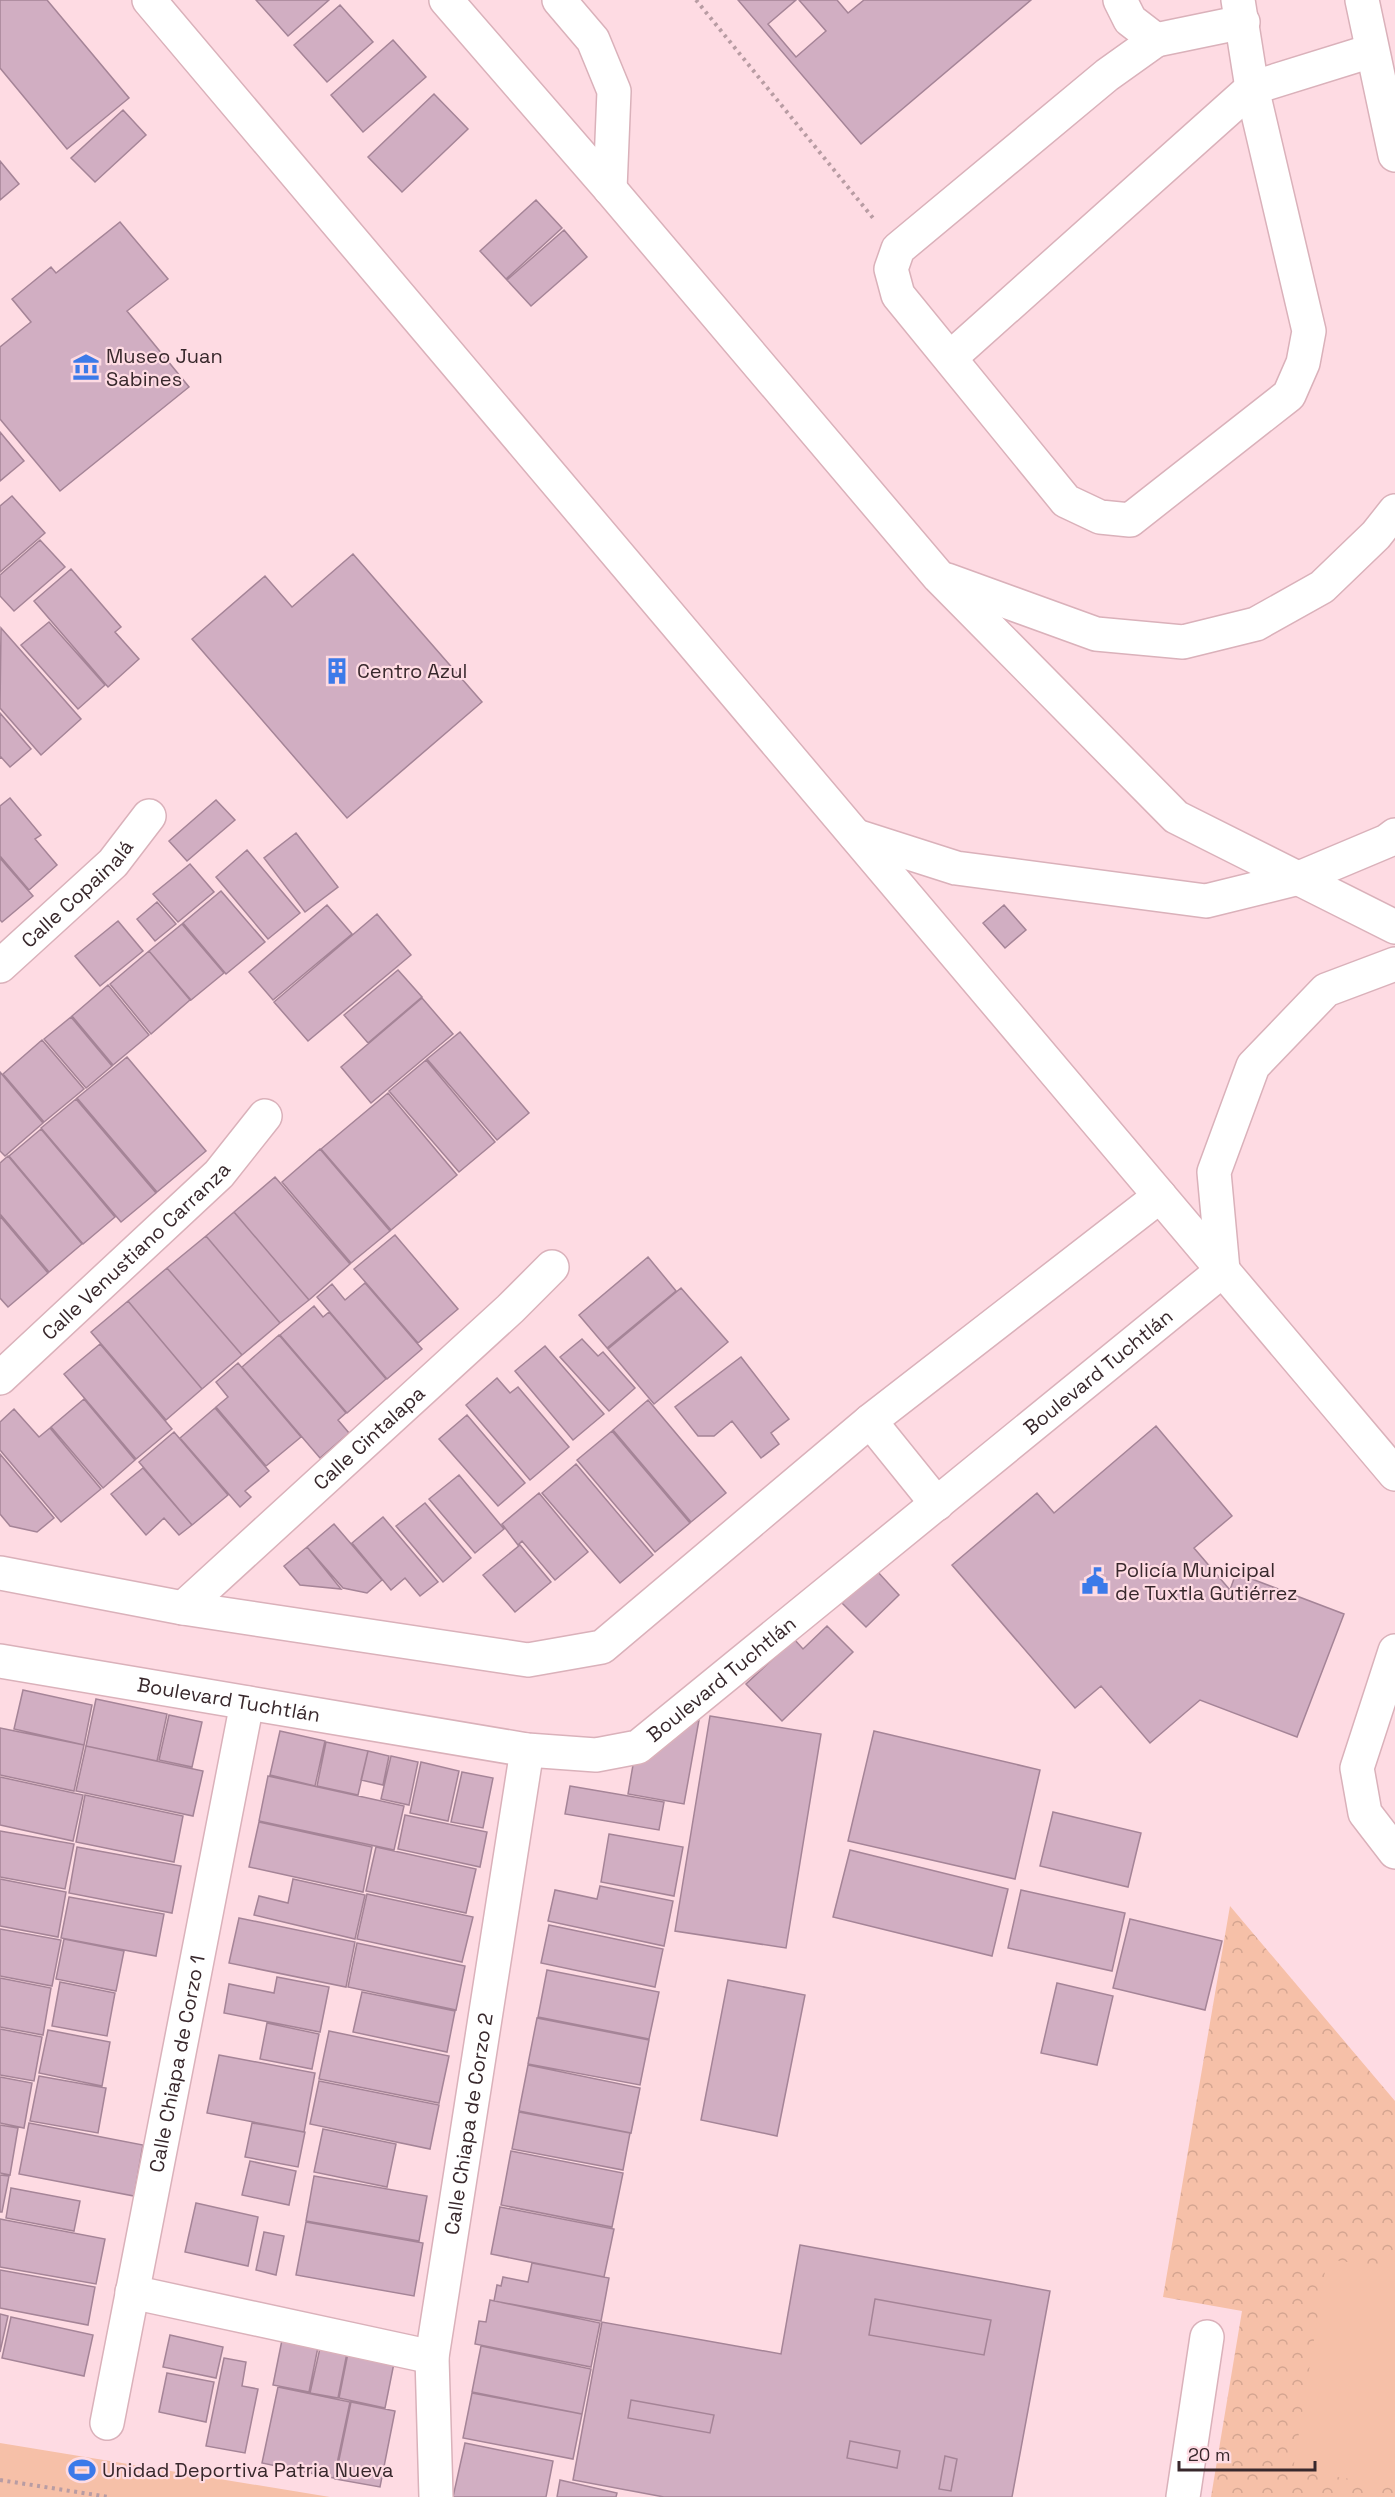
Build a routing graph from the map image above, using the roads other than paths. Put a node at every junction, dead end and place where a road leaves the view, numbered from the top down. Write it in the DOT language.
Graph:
graph roads {
  1 [pos="149,0"];
  2 [pos="446,0"];
  3 [pos="559,0"];
  4 [pos="1120,0"];
  5 [pos="1362,0"];
  6 [pos="1241,11"];
  7 [pos="1156,40"];
  8 [pos="1371,51"];
  9 [pos="1252,88"];
  10 [pos="1395,155"];
  11 [pos="610,189"];
  12 [pos="950,358"];
  13 [pos="1395,511"];
  14 [pos="939,577"];
  15 [pos="148,816"];
  16 [pos="1395,835"];
  17 [pos="856,836"];
  18 [pos="1299,879"];
  19 [pos="1395,927"];
  20 [pos="1395,964"];
  21 [pos="0,966"];
  22 [pos="265,1116"];
  23 [pos="1160,1196"];
  24 [pos="552,1267"];
  25 [pos="1223,1270"];
  26 [pos="0,1378"];
  27 [pos="870,1421"];
  28 [pos="1395,1474"];
  29 [pos="938,1504"];
  30 [pos="0,1573"];
  31 [pos="183,1608"];
  32 [pos="1395,1651"];
  33 [pos="0,1661"];
  34 [pos="247,1703"];
  35 [pos="527,1750"];
  36 [pos="1395,1852"];
  37 [pos="132,2292"];
  38 [pos="1207,2337"];
  39 [pos="432,2357"];
  40 [pos="107,2423"];
  41 [pos="436,2497"];
  42 [pos="1183,2497"];
  1 -- 17 [label="main road"];
  2 -- 11 [label="main road"];
  3 -- 11 [label="main road"];
  4 -- 7 [label="main road"];
  5 -- 8 [label="main road"];
  6 -- 7 [label="main road"];
  6 -- 9 [label="main road"];
  7 -- 12 [label="main road"];
  8 -- 9 [label="main road"];
  8 -- 10 [label="main road"];
  9 -- 12 [label="main road"];
  9 -- 12 [label="main road"];
  11 -- 14 [label="main road"];
  13 -- 14 [label="main road"];
  14 -- 18 [label="main road"];
  15 -- 21 [label="main road, Calle Copainalá"];
  16 -- 18 [label="main road"];
  17 -- 18 [label="main road"];
  17 -- 23 [label="main road"];
  18 -- 19 [label="main road"];
  20 -- 25 [label="main road"];
  22 -- 26 [label="main road, Calle Venustiano Carranza"];
  23 -- 25 [label="main road"];
  23 -- 27 [label="main road"];
  24 -- 31 [label="main road, Calle Cintalapa"];
  25 -- 28 [label="main road"];
  25 -- 29 [label="main road, Boulevard Tuchtlán"];
  27 -- 29 [label="main road"];
  27 -- 31 [label="main road"];
  29 -- 35 [label="main road, Boulevard Tuchtlán"];
  30 -- 31 [label="main road"];
  32 -- 36 [label="main road"];
  33 -- 34 [label="main road, Boulevard Tuchtlán"];
  34 -- 35 [label="main road, Boulevard Tuchtlán"];
  34 -- 37 [label="main road, Calle Chiapa de Corzo 1"];
  35 -- 39 [label="main road, Calle Chiapa de Corzo 2"];
  37 -- 39 [label="main road"];
  37 -- 40 [label="main road, Calle Chiapa de Corzo 1"];
  38 -- 42 [label="main road"];
  39 -- 41 [label="main road, Calle Chiapa de Corzo 2"];
}
